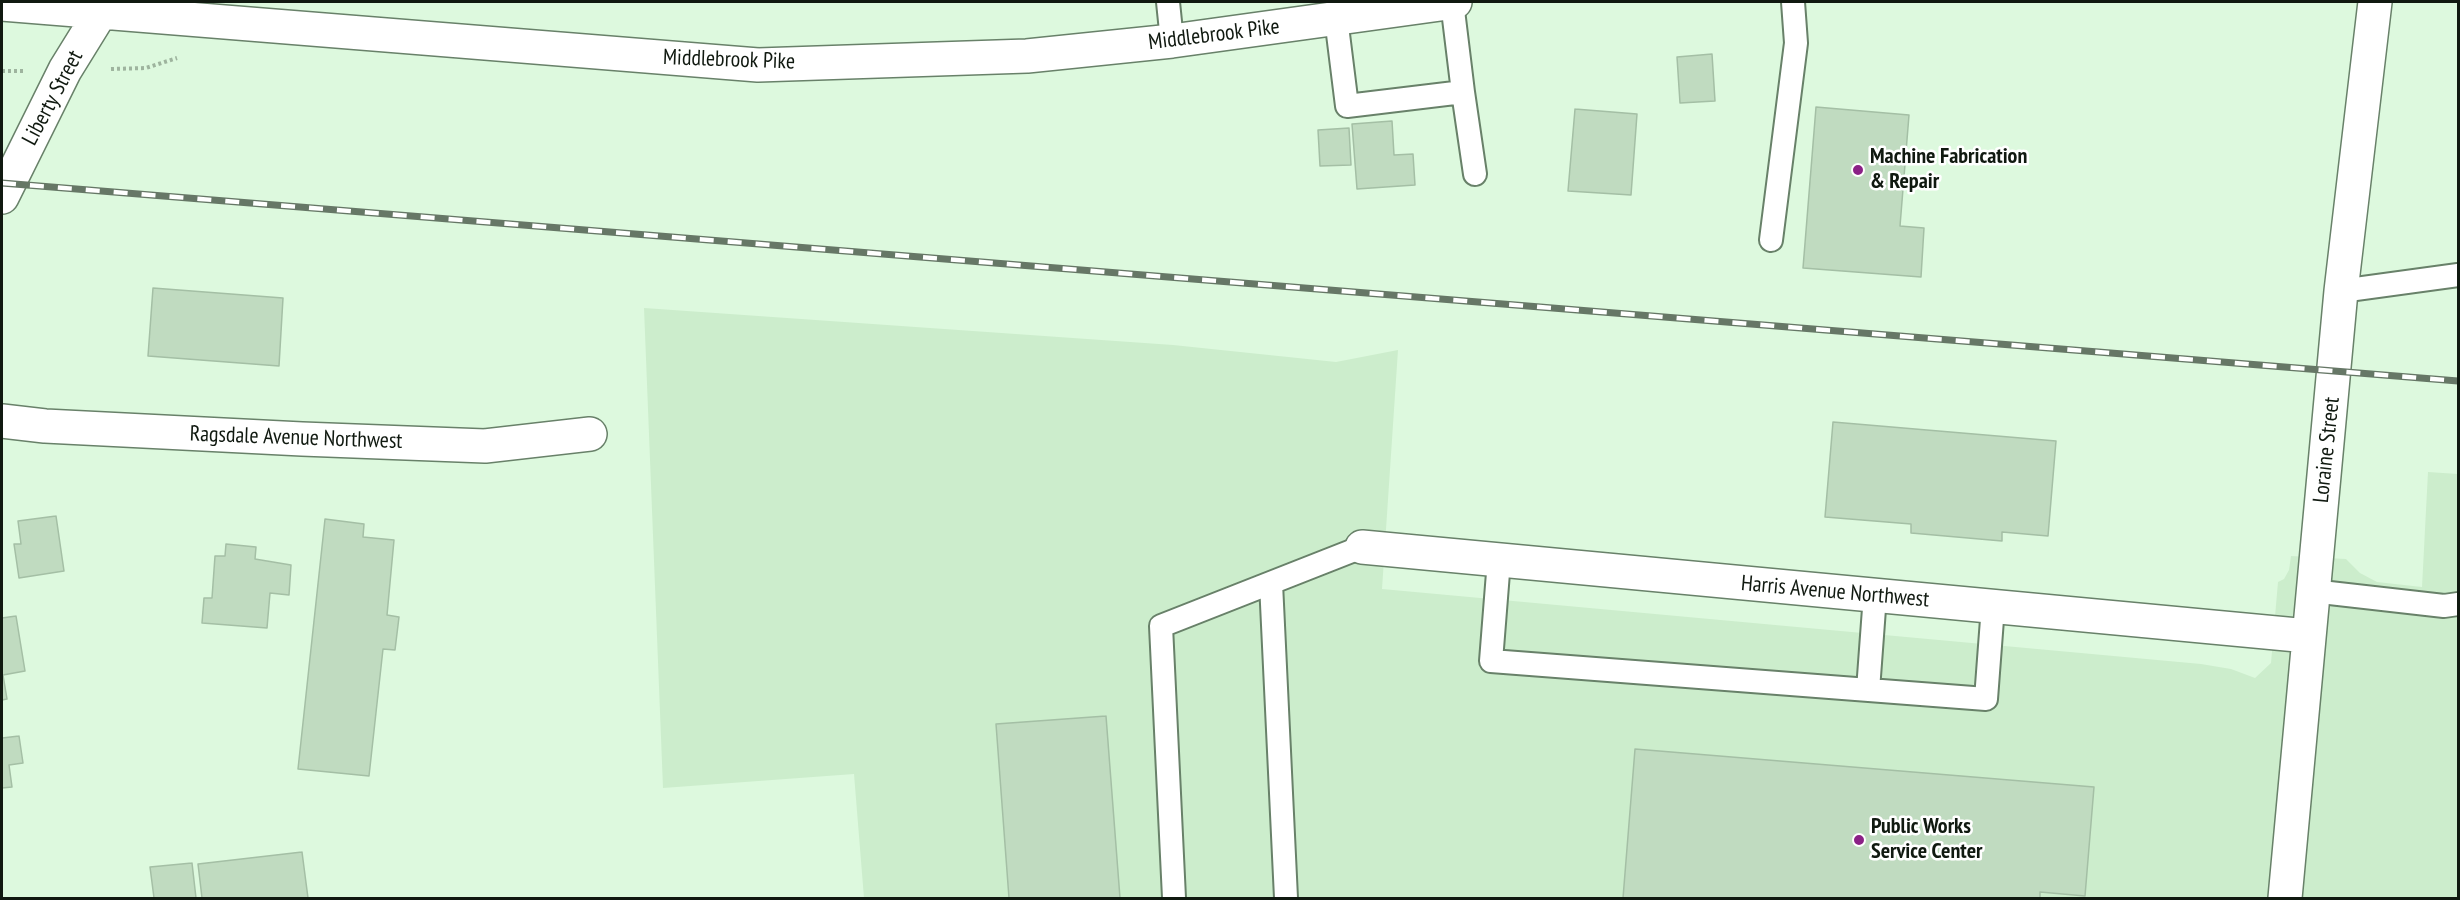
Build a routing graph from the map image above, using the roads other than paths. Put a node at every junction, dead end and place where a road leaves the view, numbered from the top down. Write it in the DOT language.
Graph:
graph roads {
  1 [pos="1168,2"];
  2 [pos="1454,2"];
  3 [pos="1792,2"];
  4 [pos="2375,2"];
  5 [pos="2,4"];
  6 [pos="104,7"];
  7 [pos="1336,18"];
  8 [pos="1172,41"];
  9 [pos="1463,92"];
  10 [pos="1475,174"];
  11 [pos="2,197"];
  12 [pos="1771,240"];
  13 [pos="2458,275"];
  14 [pos="2341,291"];
  15 [pos="2,421"];
  16 [pos="590,434"];
  17 [pos="1362,547"];
  18 [pos="1499,560"];
  19 [pos="1270,583"];
  20 [pos="2312,591"];
  21 [pos="1875,595"];
  22 [pos="2458,604"];
  23 [pos="1993,606"];
  24 [pos="2308,636"];
  25 [pos="1868,690"];
  26 [pos="1174,898"];
  27 [pos="1286,898"];
  28 [pos="2284,898"];
  1 -- 8 [label="lane"];
  2 -- 7 [label="street, Middlebrook Pike"];
  2 -- 9 [label="lane"];
  3 -- 12 [label="lane"];
  4 -- 14 [label="street, Loraine Street"];
  5 -- 6 [label="street, Middlebrook Pike"];
  6 -- 8 [label="street, Middlebrook Pike"];
  6 -- 11 [label="street, Liberty Street"];
  7 -- 8 [label="street, Middlebrook Pike"];
  7 -- 9 [label="lane"];
  9 -- 10 [label="lane"];
  13 -- 14 [label="lane"];
  14 -- 20 [label="street, Loraine Street"];
  15 -- 16 [label="street, Ragsdale Avenue Northwest"];
  17 -- 18 [label="street, Harris Avenue Northwest"];
  17 -- 19 [label="lane"];
  18 -- 21 [label="street, Harris Avenue Northwest"];
  18 -- 25 [label="lane"];
  19 -- 26 [label="lane"];
  19 -- 27 [label="lane"];
  20 -- 22 [label="lane"];
  20 -- 24 [label="street, Loraine Street"];
  21 -- 23 [label="street, Harris Avenue Northwest"];
  21 -- 25 [label="lane"];
  23 -- 24 [label="street, Harris Avenue Northwest"];
  23 -- 25 [label="lane"];
  24 -- 28 [label="street, Loraine Street"];
}
